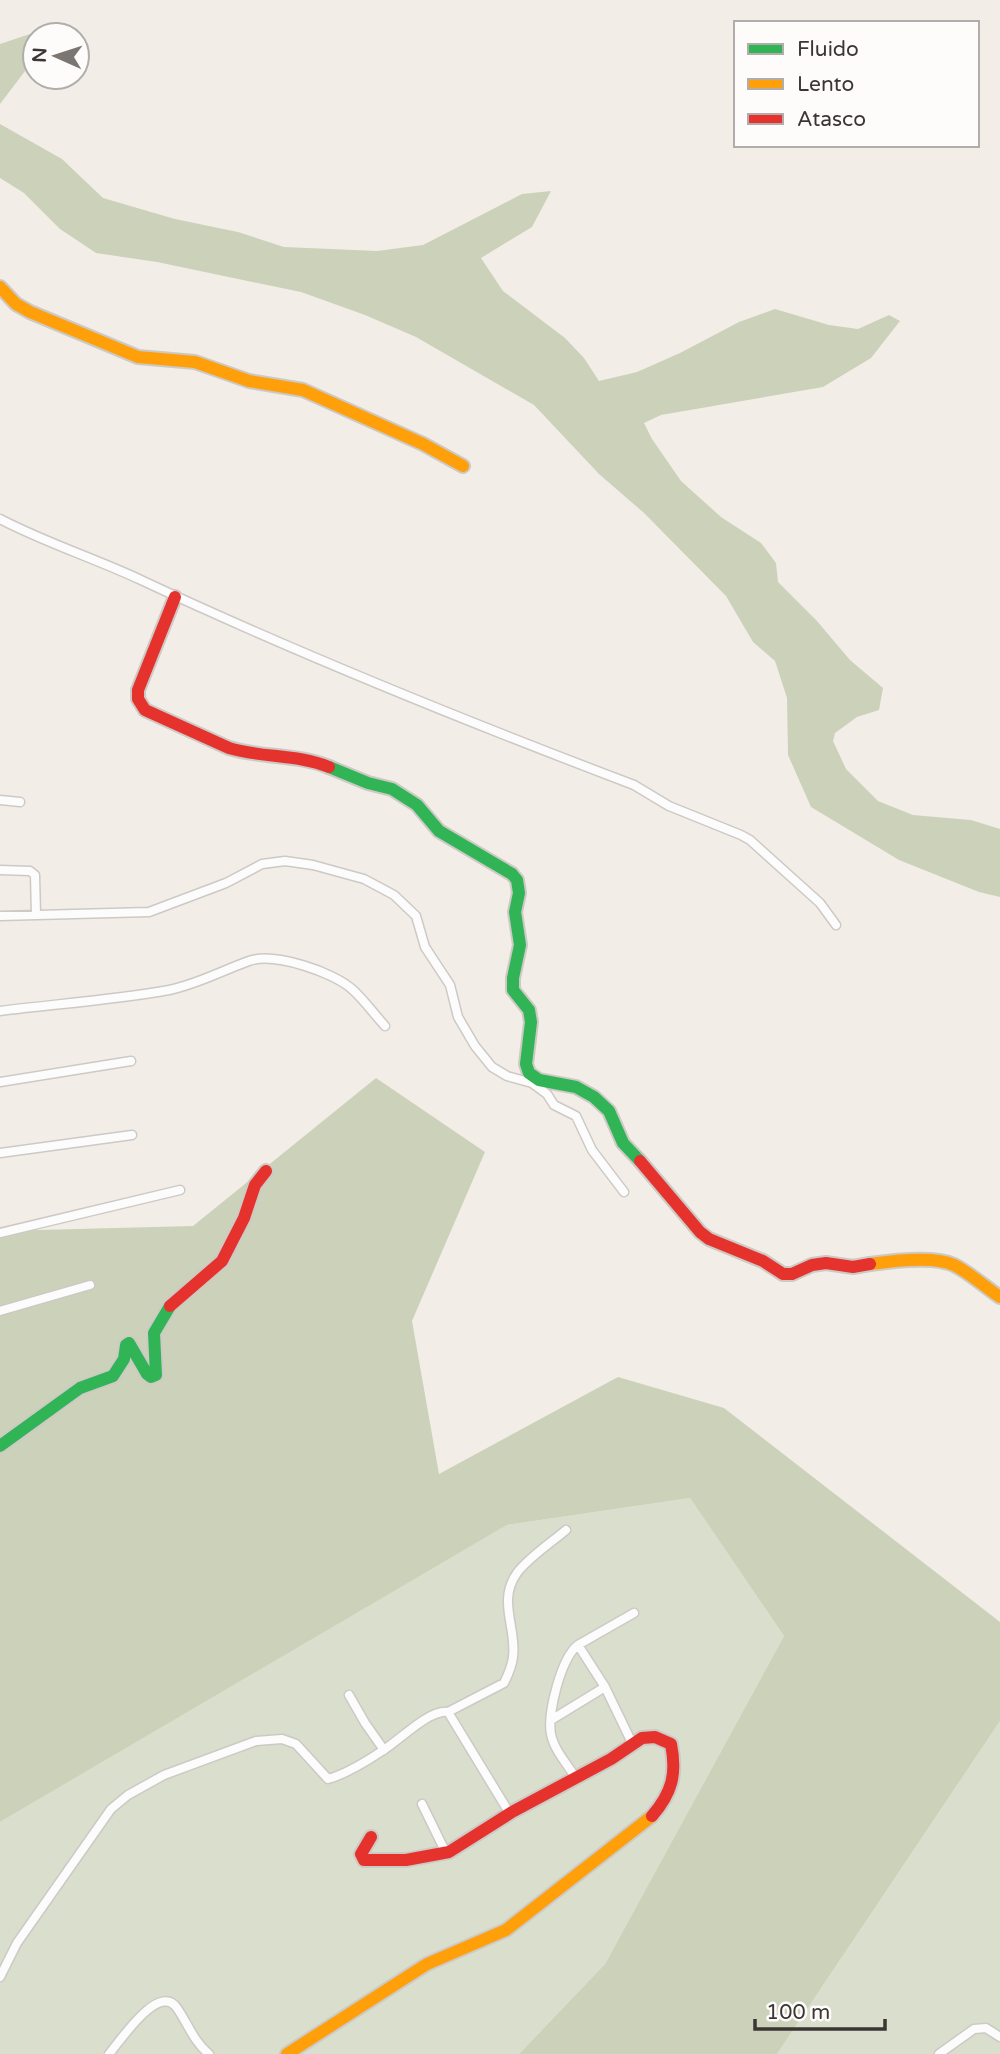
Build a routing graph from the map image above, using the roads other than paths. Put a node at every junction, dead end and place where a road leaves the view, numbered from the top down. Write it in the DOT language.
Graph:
graph roads {
  1 [pos="0,287"];
  2 [pos="463,466"];
  3 [pos="0,519"];
  4 [pos="175,597"];
  5 [pos="0,800"];
  6 [pos="20,802"];
  7 [pos="0,870"];
  8 [pos="36,915"];
  9 [pos="0,916"];
  10 [pos="835,925"];
  11 [pos="0,1011"];
  12 [pos="385,1026"];
  13 [pos="131,1061"];
  14 [pos="531,1078"];
  15 [pos="0,1082"];
  16 [pos="132,1135"];
  17 [pos="0,1153"];
  18 [pos="266,1171"];
  19 [pos="180,1190"];
  20 [pos="624,1192"];
  21 [pos="0,1233"];
  22 [pos="90,1285"];
  23 [pos="1000,1297"];
  24 [pos="0,1311"];
  25 [pos="0,1446"];
  26 [pos="566,1530"];
  27 [pos="634,1613"];
  28 [pos="578,1645"];
  29 [pos="606,1687"];
  30 [pos="349,1695"];
  31 [pos="449,1712"];
  32 [pos="551,1720"];
  33 [pos="633,1745"];
  34 [pos="384,1750"];
  35 [pos="576,1778"];
  36 [pos="422,1804"];
  37 [pos="510,1814"];
  38 [pos="371,1837"];
  39 [pos="446,1853"];
  40 [pos="0,1977"];
  41 [pos="1000,2036"];
  42 [pos="109,2054"];
  43 [pos="209,2054"];
  44 [pos="287,2054"];
  45 [pos="939,2054"];
  1 -- 2 [label="street"];
  3 -- 4 [label="street"];
  4 -- 10 [label="street"];
  4 -- 14 [label="street"];
  5 -- 6 [label="street"];
  7 -- 8 [label="street"];
  8 -- 9 [label="street"];
  8 -- 14 [label="street"];
  11 -- 12 [label="street"];
  13 -- 15 [label="street"];
  14 -- 20 [label="street"];
  14 -- 23 [label="street"];
  16 -- 17 [label="street"];
  18 -- 25 [label="street"];
  19 -- 21 [label="street"];
  22 -- 24 [label="street"];
  26 -- 31 [label="street"];
  27 -- 28 [label="street"];
  28 -- 29 [label="street"];
  28 -- 32 [label="street"];
  29 -- 32 [label="street"];
  29 -- 33 [label="street"];
  30 -- 34 [label="street"];
  31 -- 34 [label="street"];
  31 -- 37 [label="street"];
  32 -- 35 [label="street"];
  33 -- 35 [label="street"];
  33 -- 44 [label="street"];
  34 -- 40 [label="street"];
  35 -- 37 [label="street"];
  36 -- 39 [label="street"];
  37 -- 39 [label="street"];
  38 -- 39 [label="street"];
  41 -- 45 [label="street"];
  42 -- 43 [label="street"];
}
